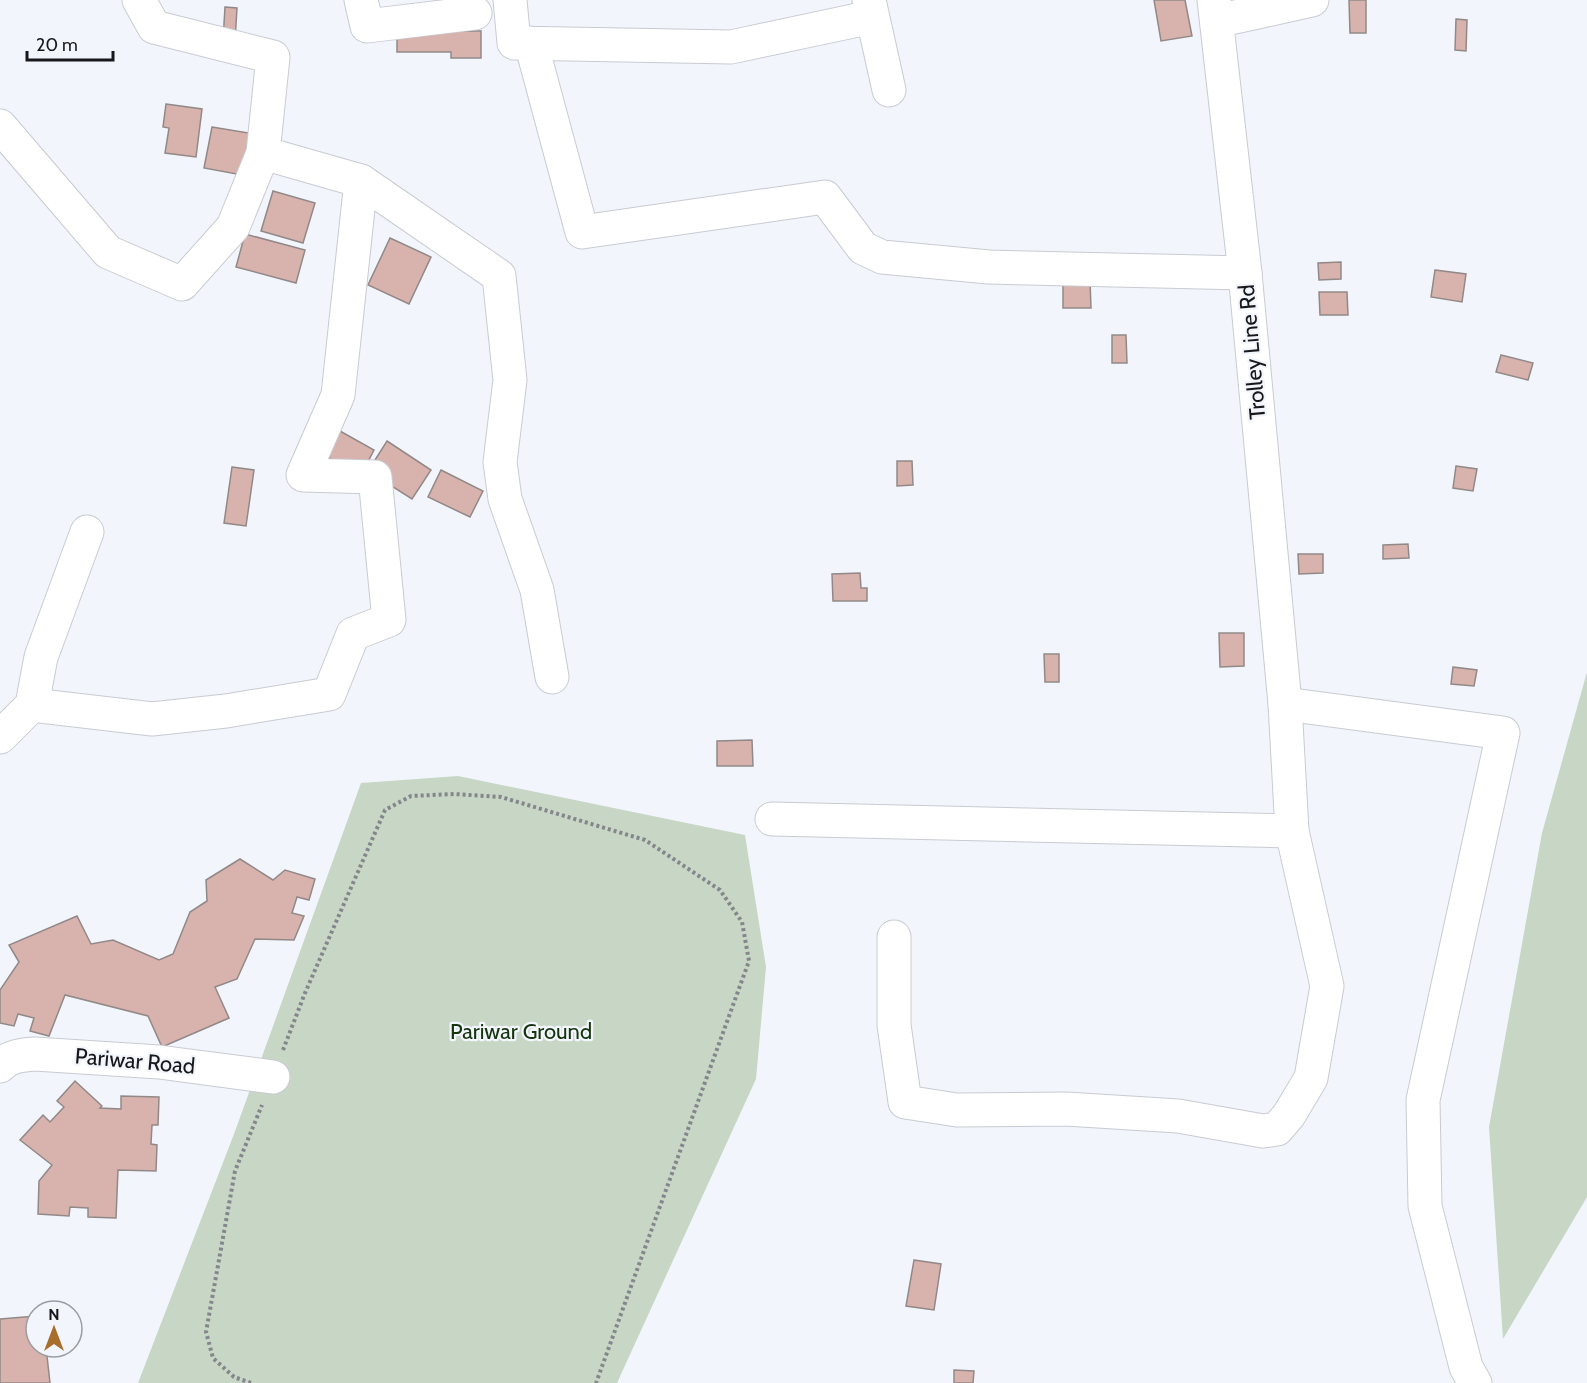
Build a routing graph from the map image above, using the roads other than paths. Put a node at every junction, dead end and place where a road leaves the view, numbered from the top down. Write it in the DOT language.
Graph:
graph roads {
  1 [pos="139,0"];
  2 [pos="362,0"];
  3 [pos="510,0"];
  4 [pos="1312,0"];
  5 [pos="870,9"];
  6 [pos="1215,10"];
  7 [pos="475,13"];
  8 [pos="531,43"];
  9 [pos="889,90"];
  10 [pos="0,126"];
  11 [pos="263,153"];
  12 [pos="361,181"];
  13 [pos="1245,273"];
  14 [pos="87,532"];
  15 [pos="552,677"];
  16 [pos="1285,704"];
  17 [pos="32,705"];
  18 [pos="0,737"];
  19 [pos="772,819"];
  20 [pos="1292,831"];
  21 [pos="894,937"];
  22 [pos="0,1066"];
  23 [pos="273,1077"];
  24 [pos="1475,1383"];
  1 -- 11 [label="street"];
  2 -- 7 [label="street"];
  3 -- 8 [label="street"];
  4 -- 6 [label="street"];
  5 -- 8 [label="street"];
  5 -- 9 [label="street"];
  6 -- 13 [label="street, Trolley Line Rd"];
  8 -- 13 [label="street"];
  10 -- 11 [label="street"];
  11 -- 12 [label="street"];
  12 -- 15 [label="street"];
  12 -- 17 [label="street"];
  13 -- 16 [label="street, Trolley Line Rd"];
  14 -- 17 [label="street"];
  16 -- 20 [label="street, Trolley Line Rd"];
  16 -- 24 [label="street"];
  17 -- 18 [label="street"];
  19 -- 20 [label="street"];
  20 -- 21 [label="street, Trolley Line Rd"];
  22 -- 23 [label="street, Pariwar Road"];
}
